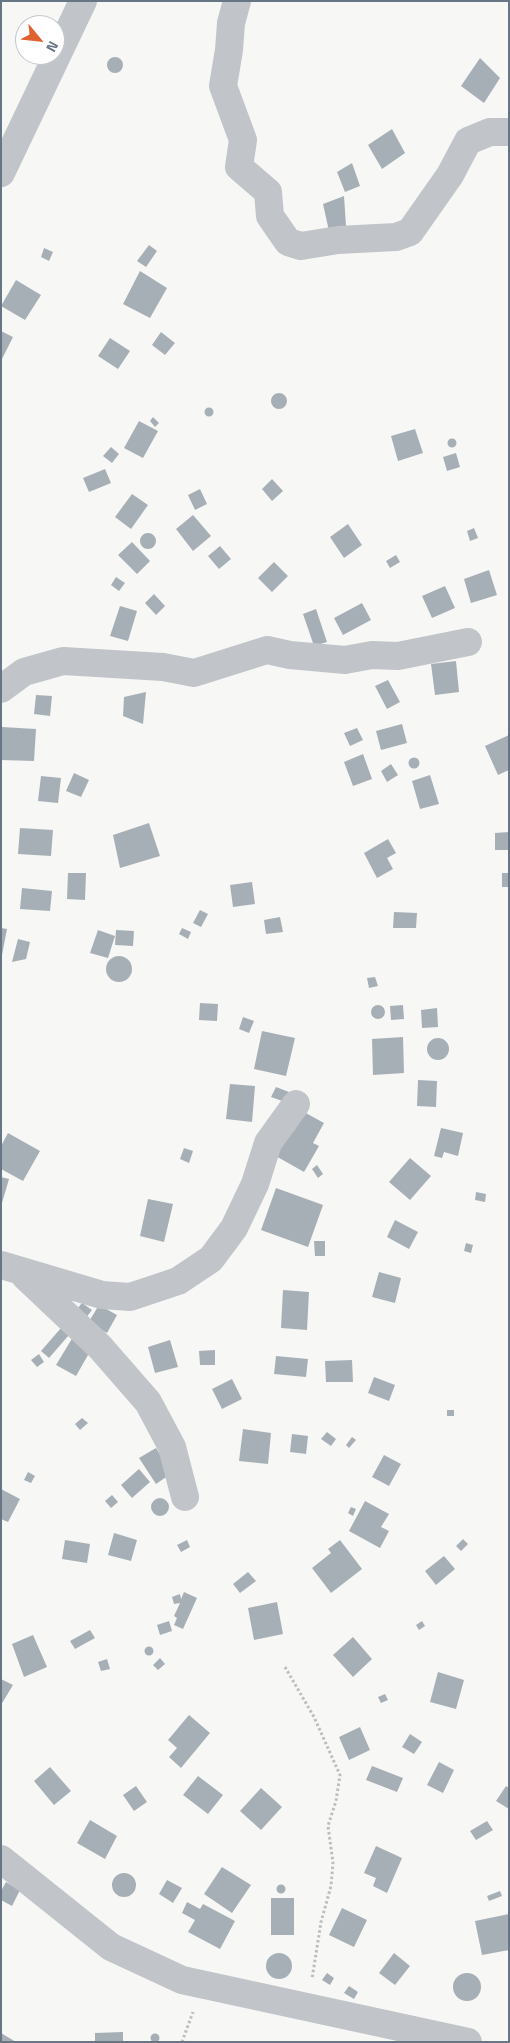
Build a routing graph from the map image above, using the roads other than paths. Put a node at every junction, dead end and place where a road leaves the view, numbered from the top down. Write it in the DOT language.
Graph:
graph roads {
  1 [pos="84,1"];
  2 [pos="237,1"];
  3 [pos="509,132"];
  4 [pos="1,172"];
  5 [pos="468,642"];
  6 [pos="1,689"];
  7 [pos="296,1104"];
  8 [pos="10,1267"];
  9 [pos="185,1497"];
  10 [pos="1,1859"];
  11 [pos="468,2042"];
  1 -- 4 [label="street"];
  2 -- 3 [label="street"];
  5 -- 6 [label="street"];
  7 -- 8 [label="street"];
  8 -- 9 [label="street"];
  10 -- 11 [label="street"];
}
